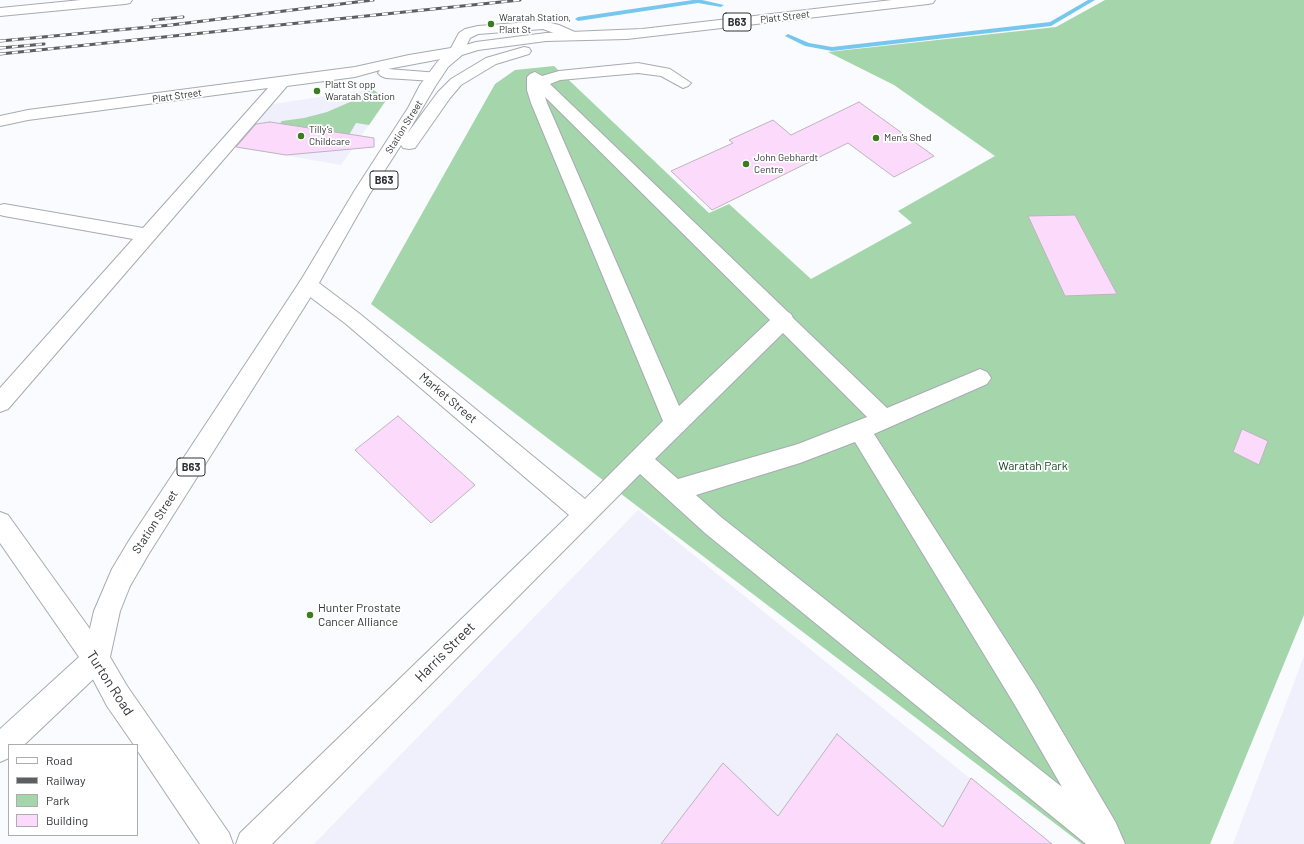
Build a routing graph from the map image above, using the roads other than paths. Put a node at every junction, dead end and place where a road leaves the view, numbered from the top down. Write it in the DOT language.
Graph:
graph roads {
  1 [pos="125,0"];
  2 [pos="928,0"];
  3 [pos="75,2"];
  4 [pos="0,12"];
  5 [pos="641,33"];
  6 [pos="572,36"];
  7 [pos="524,47"];
  8 [pos="458,52"];
  9 [pos="355,72"];
  10 [pos="434,76"];
  11 [pos="535,77"];
  12 [pos="282,82"];
  13 [pos="683,83"];
  14 [pos="0,121"];
  15 [pos="4,210"];
  16 [pos="147,236"];
  17 [pos="308,285"];
  18 [pos="784,319"];
  19 [pos="980,378"];
  20 [pos="0,403"];
  21 [pos="884,419"];
  22 [pos="675,423"];
  23 [pos="860,430"];
  24 [pos="640,460"];
  25 [pos="673,491"];
  26 [pos="585,514"];
  27 [pos="0,523"];
  28 [pos="96,659"];
  29 [pos="0,748"];
  30 [pos="218,844"];
  31 [pos="251,844"];
  32 [pos="1110,844"];
  1 -- 3 [label="main road"];
  2 -- 5 [label="main road, Platt Street / B63"];
  3 -- 4 [label="main road"];
  5 -- 6 [label="main road, Platt Street / B63"];
  5 -- 7 [label="main road, Platt Street / B63"];
  6 -- 7 [label="main road, Platt Street / B63"];
  6 -- 8 [label="main road"];
  7 -- 8 [label="main road, Station Street / B63"];
  7 -- 10 [label="main road, Platt Street"];
  7 -- 17 [label="main road, Station Street / B63"];
  8 -- 9 [label="main road, Platt Street"];
  8 -- 10 [label="main road, Station Street / B63"];
  9 -- 10 [label="main road, Platt Street"];
  9 -- 12 [label="main road, Platt Street"];
  10 -- 17 [label="main road, Station Street / B63"];
  11 -- 22 [label="main road"];
  12 -- 14 [label="main road, Platt Street"];
  12 -- 16 [label="main road"];
  13 -- 18 [label="main road"];
  15 -- 16 [label="main road"];
  16 -- 20 [label="main road"];
  17 -- 26 [label="main road, Market Street"];
  17 -- 28 [label="main road, Station Street / B63"];
  18 -- 21 [label="main road"];
  18 -- 22 [label="main road, Harris Street"];
  19 -- 21 [label="main road"];
  21 -- 23 [label="main road"];
  22 -- 24 [label="main road, Harris Street"];
  23 -- 25 [label="main road"];
  23 -- 32 [label="main road"];
  24 -- 25 [label="main road"];
  24 -- 26 [label="main road, Harris Street"];
  25 -- 32 [label="main road"];
  26 -- 31 [label="main road, Harris Street"];
  27 -- 28 [label="main road, Turton Road"];
  28 -- 29 [label="main road"];
  28 -- 30 [label="main road, Turton Road"];
}
